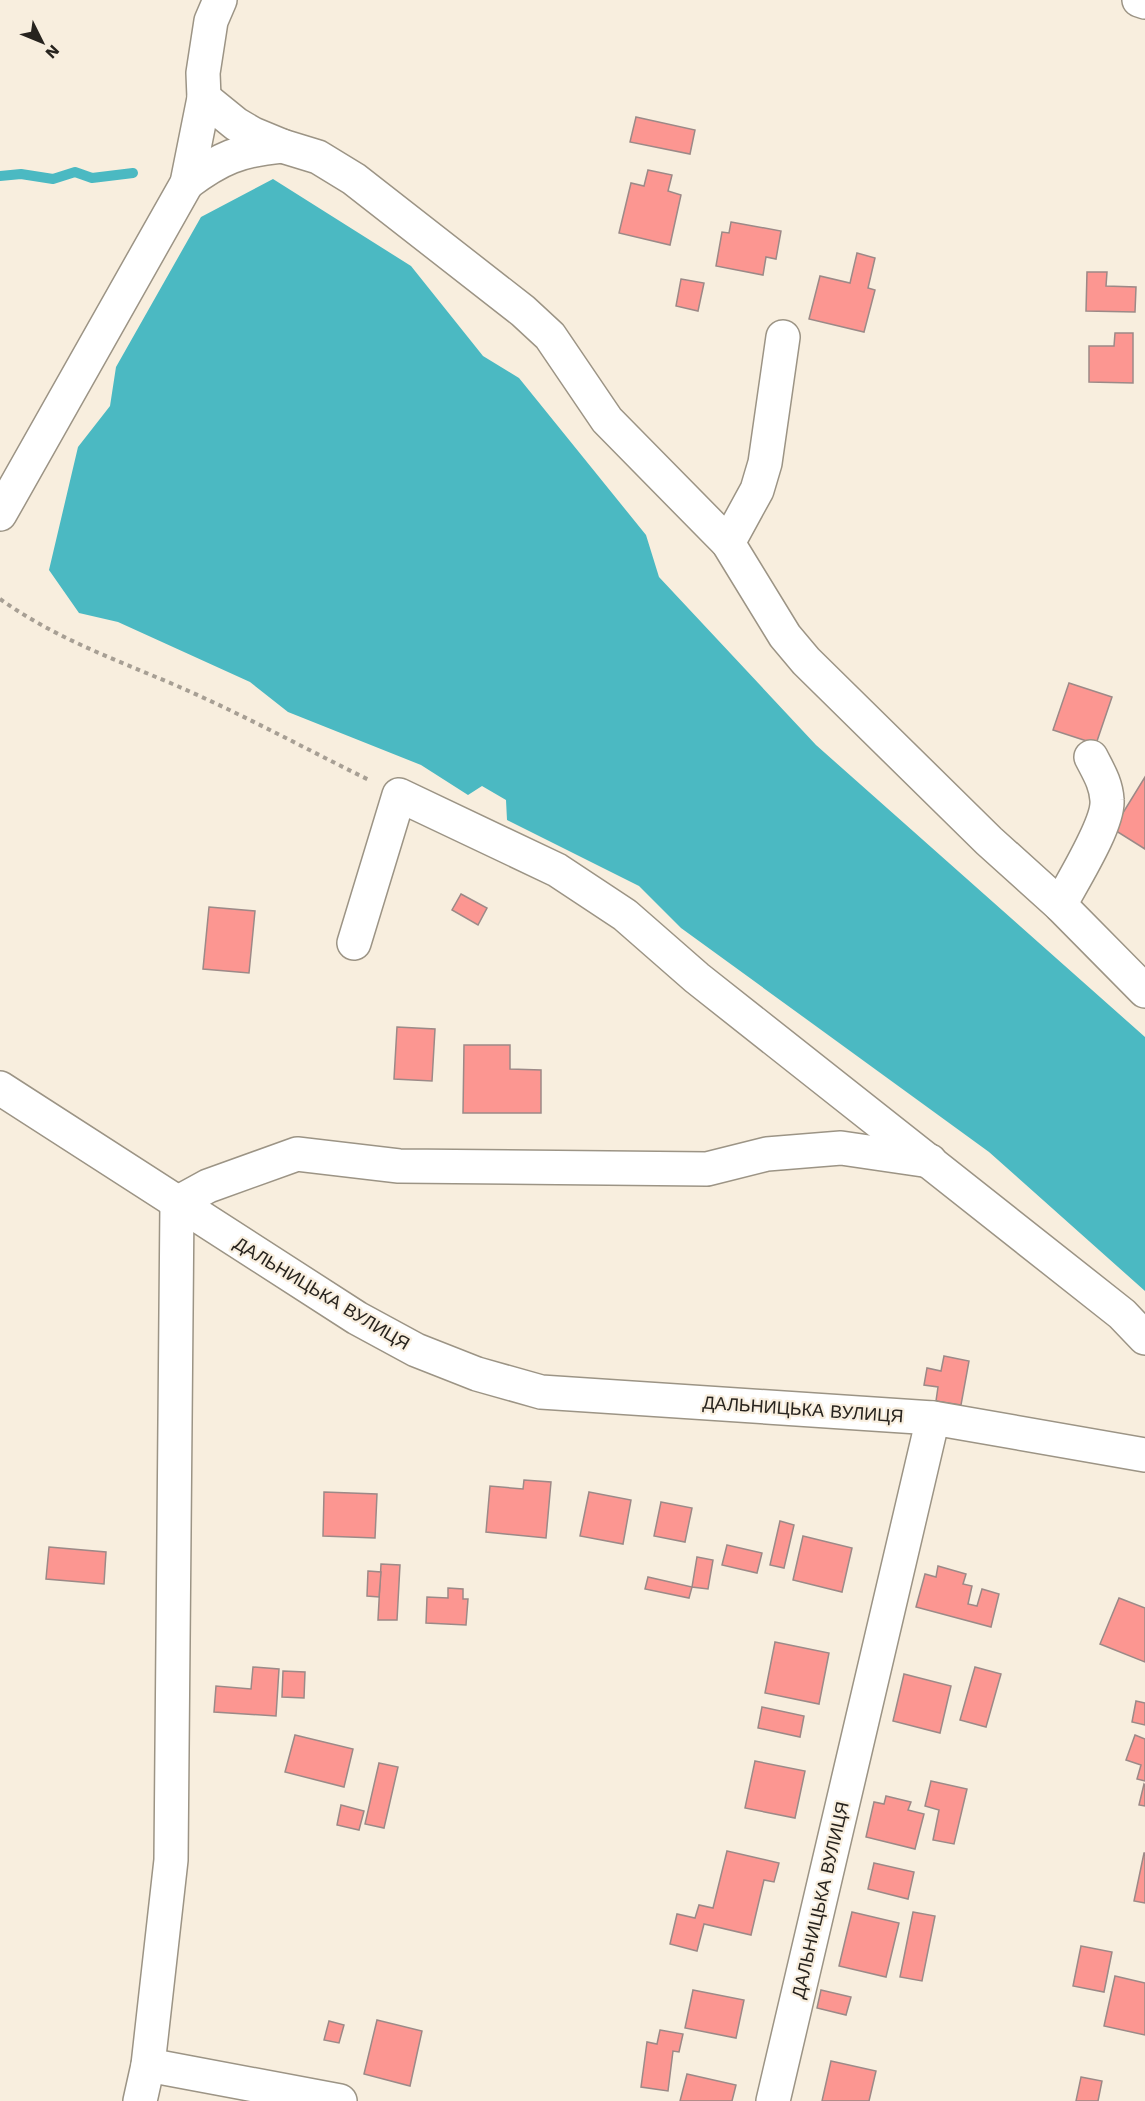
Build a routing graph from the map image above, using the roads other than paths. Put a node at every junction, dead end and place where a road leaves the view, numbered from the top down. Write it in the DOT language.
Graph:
graph roads {
  1 [pos="220,0"];
  2 [pos="1139,0"];
  3 [pos="1145,2"];
  4 [pos="204,98"];
  5 [pos="282,146"];
  6 [pos="187,183"];
  7 [pos="783,338"];
  8 [pos="0,514"];
  9 [pos="728,543"];
  10 [pos="1091,757"];
  11 [pos="1060,905"];
  12 [pos="354,943"];
  13 [pos="1145,991"];
  14 [pos="0,1088"];
  15 [pos="930,1161"];
  16 [pos="177,1203"];
  17 [pos="1145,1338"];
  18 [pos="933,1418"];
  19 [pos="1145,1455"];
  20 [pos="148,2065"];
  21 [pos="140,2101"];
  22 [pos="340,2101"];
  23 [pos="773,2101"];
  1 -- 4 [label="street"];
  2 -- 3 [label="street"];
  4 -- 5 [label="street"];
  4 -- 6 [label="street"];
  5 -- 6 [label="street"];
  5 -- 9 [label="street"];
  6 -- 8 [label="street"];
  7 -- 9 [label="street"];
  9 -- 11 [label="street"];
  10 -- 11 [label="street"];
  11 -- 13 [label="street"];
  12 -- 15 [label="street"];
  14 -- 16 [label="street, ДАЛЬНИЦЬКА ВУЛИЦЯ"];
  15 -- 16 [label="street"];
  15 -- 17 [label="street"];
  16 -- 18 [label="street, ДАЛЬНИЦЬКА ВУЛИЦЯ"];
  16 -- 20 [label="street"];
  18 -- 19 [label="street, ДАЛЬНИЦЬКА ВУЛИЦЯ"];
  18 -- 23 [label="street, ДАЛЬНИЦЬКА ВУЛИЦЯ"];
  20 -- 21 [label="street"];
  20 -- 22 [label="street"];
}
